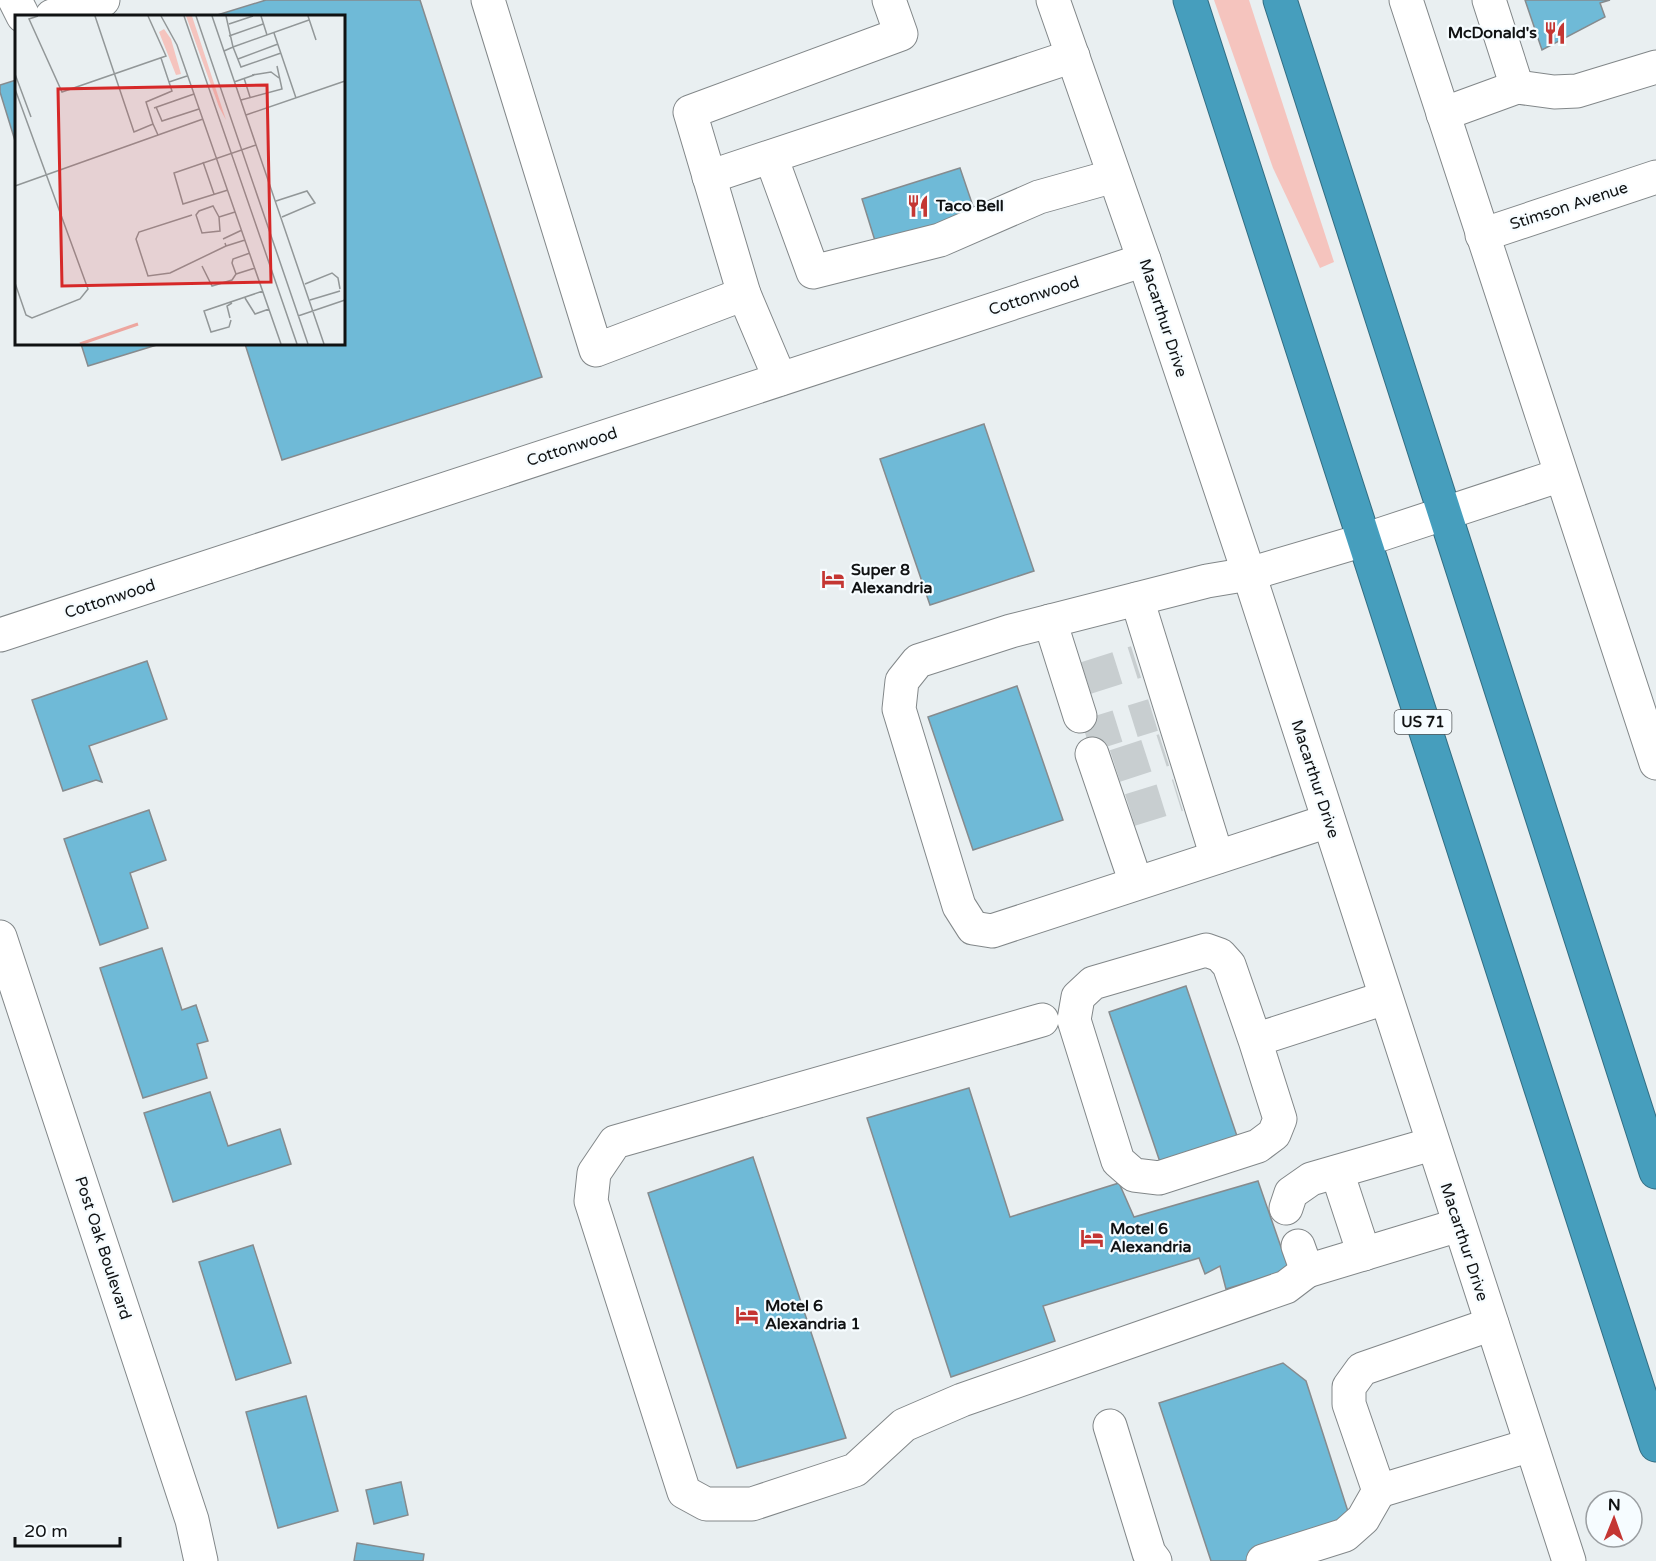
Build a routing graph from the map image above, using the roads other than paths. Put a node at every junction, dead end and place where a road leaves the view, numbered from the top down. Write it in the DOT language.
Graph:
graph roads {
  1 [pos="15,0"];
  2 [pos="103,0"];
  3 [pos="488,0"];
  4 [pos="889,0"];
  5 [pos="1053,0"];
  6 [pos="1190,0"];
  7 [pos="1280,0"];
  8 [pos="1406,0"];
  9 [pos="1488,0"];
  10 [pos="22,15"];
  11 [pos="55,15"];
  12 [pos="1656,46"];
  13 [pos="1073,56"];
  14 [pos="1656,67"];
  15 [pos="1517,87"];
  16 [pos="1554,92"];
  17 [pos="1443,114"];
  18 [pos="771,157"];
  19 [pos="1114,176"];
  20 [pos="709,177"];
  21 [pos="1656,177"];
  22 [pos="1482,235"];
  23 [pos="1144,260"];
  24 [pos="744,294"];
  25 [pos="780,380"];
  26 [pos="1561,475"];
  27 [pos="1444,514"];
  28 [pos="1364,540"];
  29 [pos="1249,574"];
  30 [pos="1137,599"];
  31 [pos="1050,621"];
  32 [pos="0,635"];
  33 [pos="1080,716"];
  34 [pos="1102,764"];
  35 [pos="1656,764"];
  36 [pos="1328,820"];
  37 [pos="1217,857"];
  38 [pos="1136,883"];
  39 [pos="0,937"];
  40 [pos="1385,998"];
  41 [pos="1042,1020"];
  42 [pos="1255,1040"];
  43 [pos="1432,1144"];
  44 [pos="1337,1172"];
  45 [pos="1656,1172"];
  46 [pos="1286,1208"];
  47 [pos="1459,1225"];
  48 [pos="1364,1254"];
  49 [pos="1492,1324"];
  50 [pos="1110,1426"];
  51 [pos="1531,1444"];
  52 [pos="1656,1444"];
  53 [pos="1379,1491"];
  54 [pos="201,1561"];
  55 [pos="1155,1561"];
  56 [pos="1263,1561"];
  57 [pos="1569,1561"];
  1 -- 10 [label="street"];
  2 -- 11 [label="street"];
  3 -- 24 [label="street"];
  4 -- 20 [label="street"];
  5 -- 13 [label="street, Macarthur Drive"];
  6 -- 28 [label="highway, US 71"];
  7 -- 27 [label="highway"];
  8 -- 17 [label="street"];
  9 -- 15 [label="street"];
  12 -- 16 [label="street"];
  13 -- 18 [label="street"];
  13 -- 19 [label="street, Macarthur Drive"];
  14 -- 16 [label="street"];
  15 -- 16 [label="street"];
  15 -- 17 [label="street"];
  17 -- 22 [label="street"];
  18 -- 19 [label="street"];
  18 -- 20 [label="street"];
  19 -- 23 [label="street, Macarthur Drive"];
  20 -- 24 [label="street"];
  21 -- 22 [label="street, Stimson Avenue"];
  22 -- 26 [label="street"];
  23 -- 25 [label="street, Cottonwood"];
  23 -- 29 [label="street, Macarthur Drive"];
  24 -- 25 [label="street"];
  25 -- 32 [label="street, Cottonwood"];
  26 -- 27 [label="street"];
  26 -- 35 [label="street"];
  27 -- 28 [label="street"];
  27 -- 45 [label="highway"];
  28 -- 29 [label="street"];
  28 -- 52 [label="highway, US 71"];
  29 -- 30 [label="street"];
  29 -- 36 [label="street, Macarthur Drive"];
  30 -- 31 [label="street"];
  30 -- 37 [label="street"];
  31 -- 33 [label="street"];
  31 -- 38 [label="street"];
  34 -- 38 [label="street"];
  36 -- 37 [label="street"];
  36 -- 40 [label="street, Macarthur Drive"];
  37 -- 38 [label="street"];
  39 -- 54 [label="street, Post Oak Boulevard"];
  40 -- 42 [label="street"];
  40 -- 43 [label="street, Macarthur Drive"];
  41 -- 48 [label="street"];
  42 -- 42 [label="street"];
  43 -- 44 [label="street"];
  43 -- 47 [label="street, Macarthur Drive"];
  44 -- 46 [label="street"];
  44 -- 48 [label="street"];
  47 -- 48 [label="street"];
  47 -- 49 [label="street, Macarthur Drive"];
  49 -- 51 [label="street, Macarthur Drive"];
  49 -- 53 [label="street"];
  50 -- 55 [label="street"];
  51 -- 53 [label="street"];
  51 -- 57 [label="street, Macarthur Drive"];
  53 -- 56 [label="street"];
}
